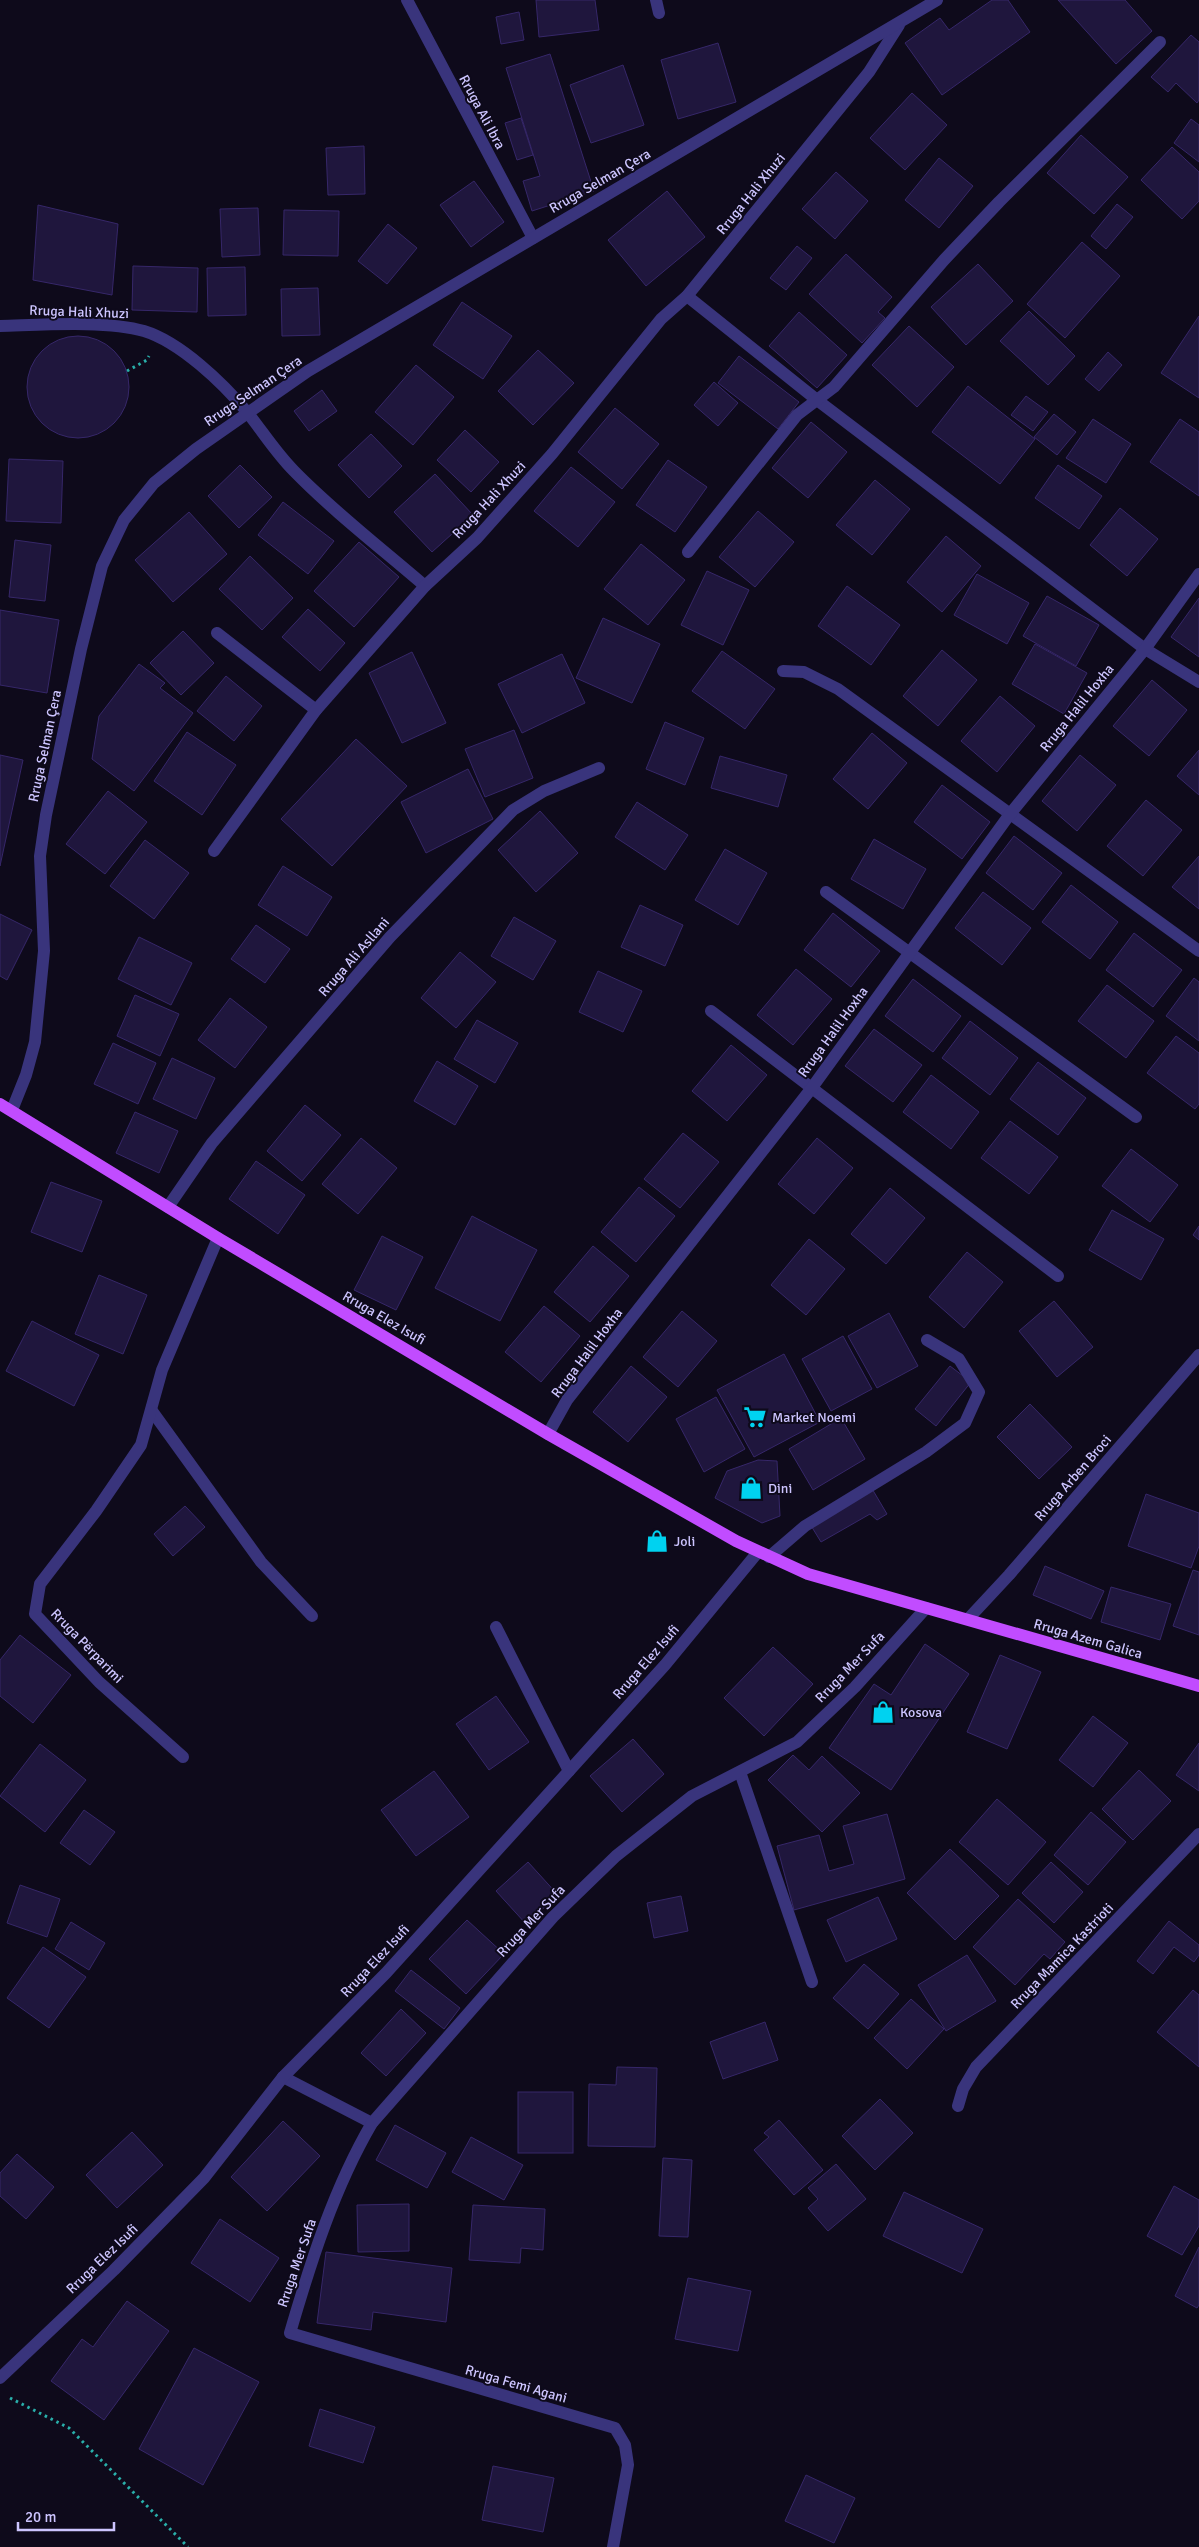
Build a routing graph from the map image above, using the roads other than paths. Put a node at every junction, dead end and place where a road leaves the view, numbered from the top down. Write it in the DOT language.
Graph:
graph roads {
  1 [pos="407,0"];
  2 [pos="656,0"];
  3 [pos="937,0"];
  4 [pos="659,13"];
  5 [pos="901,22"];
  6 [pos="1160,42"];
  7 [pos="532,238"];
  8 [pos="687,296"];
  9 [pos="0,326"];
  10 [pos="817,400"];
  11 [pos="246,412"];
  12 [pos="688,552"];
  13 [pos="1199,574"];
  14 [pos="425,586"];
  15 [pos="217,633"];
  16 [pos="1145,649"];
  17 [pos="783,671"];
  18 [pos="1199,682"];
  19 [pos="316,710"];
  20 [pos="599,768"];
  21 [pos="1010,814"];
  22 [pos="214,851"];
  23 [pos="826,892"];
  24 [pos="910,951"];
  25 [pos="1199,951"];
  26 [pos="710,1011"];
  27 [pos="811,1089"];
  28 [pos="0,1104"];
  29 [pos="12,1110"];
  30 [pos="1136,1117"];
  31 [pos="168,1207"];
  32 [pos="218,1238"];
  33 [pos="1058,1276"];
  34 [pos="927,1340"];
  35 [pos="1199,1355"];
  36 [pos="152,1412"];
  37 [pos="548,1434"];
  38 [pos="763,1555"];
  39 [pos="926,1608"];
  40 [pos="312,1616"];
  41 [pos="969,1618"];
  42 [pos="496,1627"];
  43 [pos="1199,1686"];
  44 [pos="183,1757"];
  45 [pos="569,1771"];
  46 [pos="740,1772"];
  47 [pos="1199,1834"];
  48 [pos="812,1982"];
  49 [pos="283,2077"];
  50 [pos="958,2106"];
  51 [pos="372,2123"];
  52 [pos="290,2333"];
  53 [pos="0,2378"];
  54 [pos="612,2547"];
  1 -- 7 [label="street, Rruga Ali Ibra"];
  2 -- 4 [label="street"];
  3 -- 5 [label="street, Rruga Selman Çera"];
  5 -- 7 [label="street, Rruga Selman Çera"];
  5 -- 8 [label="street, Rruga Hali Xhuzi"];
  6 -- 10 [label="street"];
  7 -- 11 [label="street, Rruga Selman Çera"];
  8 -- 10 [label="street"];
  8 -- 14 [label="street, Rruga Hali Xhuzi"];
  9 -- 11 [label="street, Rruga Hali Xhuzi"];
  10 -- 12 [label="street"];
  10 -- 16 [label="street"];
  11 -- 14 [label="street, Rruga Hali Xhuzi"];
  11 -- 29 [label="street, Rruga Selman Çera"];
  13 -- 16 [label="street, Rruga Halil Hoxha"];
  14 -- 19 [label="street"];
  15 -- 19 [label="street"];
  16 -- 18 [label="street"];
  16 -- 21 [label="street, Rruga Halil Hoxha"];
  17 -- 21 [label="street"];
  19 -- 22 [label="street"];
  20 -- 31 [label="street, Rruga Ali Asllani"];
  21 -- 24 [label="street, Rruga Halil Hoxha"];
  21 -- 25 [label="street"];
  23 -- 24 [label="street"];
  24 -- 27 [label="street, Rruga Halil Hoxha"];
  24 -- 30 [label="street"];
  26 -- 27 [label="street"];
  27 -- 33 [label="street"];
  27 -- 37 [label="street, Rruga Halil Hoxha"];
  28 -- 29 [label="main road, Rruga Elez Isufi"];
  29 -- 31 [label="main road, Rruga Elez Isufi"];
  31 -- 32 [label="main road, Rruga Elez Isufi"];
  32 -- 36 [label="street, Rruga Përparimi"];
  32 -- 37 [label="main road, Rruga Elez Isufi"];
  34 -- 38 [label="street"];
  35 -- 41 [label="street, Rruga Arben Broci"];
  36 -- 40 [label="street"];
  36 -- 44 [label="street, Rruga Përparimi"];
  37 -- 38 [label="main road, Rruga Elez Isufi"];
  38 -- 39 [label="main road, Rruga Elez Isufi"];
  38 -- 45 [label="street, Rruga Elez Isufi"];
  39 -- 41 [label="main road, Rruga Elez Isufi"];
  39 -- 46 [label="street, Rruga Mer Sufa"];
  41 -- 43 [label="main road, Rruga Azem Galica"];
  42 -- 45 [label="street"];
  45 -- 49 [label="street, Rruga Elez Isufi"];
  46 -- 48 [label="street"];
  46 -- 51 [label="street, Rruga Mer Sufa"];
  47 -- 50 [label="street, Rruga Mamica Kastrioti"];
  49 -- 51 [label="street"];
  49 -- 53 [label="street, Rruga Elez Isufi"];
  51 -- 52 [label="street, Rruga Mer Sufa"];
  52 -- 54 [label="street, Rruga Femi Agani"];
}
